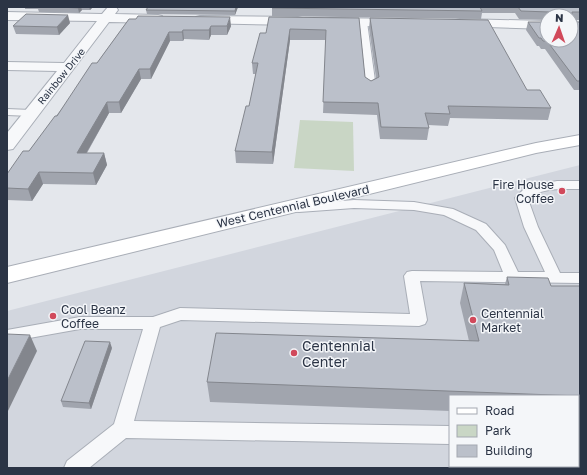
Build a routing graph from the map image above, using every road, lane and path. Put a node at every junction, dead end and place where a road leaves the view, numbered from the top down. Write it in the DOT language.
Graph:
graph roads {
  1 [pos="111,13"];
  2 [pos="7,16"];
  3 [pos="168,20"];
  4 [pos="192,20"];
  5 [pos="363,22"];
  6 [pos="416,23"];
  7 [pos="446,23"];
  8 [pos="539,25"];
  9 [pos="7,66"];
  10 [pos="68,67"];
  11 [pos="371,88"];
  12 [pos="7,112"];
  13 [pos="31,112"];
  14 [pos="580,140"];
  15 [pos="7,145"];
  16 [pos="580,186"];
  17 [pos="281,209"];
  18 [pos="7,275"];
  19 [pos="513,278"];
  20 [pos="555,278"];
  21 [pos="580,278"];
  22 [pos="153,323"];
  23 [pos="7,336"];
  24 [pos="122,430"];
  25 [pos="449,435"];
  26 [pos="74,468"];
  1 -- 2 [label="street"];
  1 -- 3 [label="street"];
  1 -- 10 [label="street, Rainbow Drive"];
  4 -- 5 [label="street"];
  5 -- 6 [label="street"];
  5 -- 11 [label="lane"];
  7 -- 8 [label="street"];
  9 -- 10 [label="street"];
  10 -- 13 [label="street, Rainbow Drive"];
  12 -- 13 [label="lane"];
  13 -- 15 [label="street, Rainbow Drive"];
  14 -- 17 [label="main road, West Centennial Boulevard"];
  16 -- 20 [label="lane"];
  17 -- 18 [label="main road, West Centennial Boulevard"];
  17 -- 19 [label="lane"];
  19 -- 20 [label="lane"];
  19 -- 22 [label="lane"];
  20 -- 21 [label="lane"];
  22 -- 23 [label="lane"];
  22 -- 24 [label="lane"];
  24 -- 25 [label="lane"];
  24 -- 26 [label="lane"];
}
